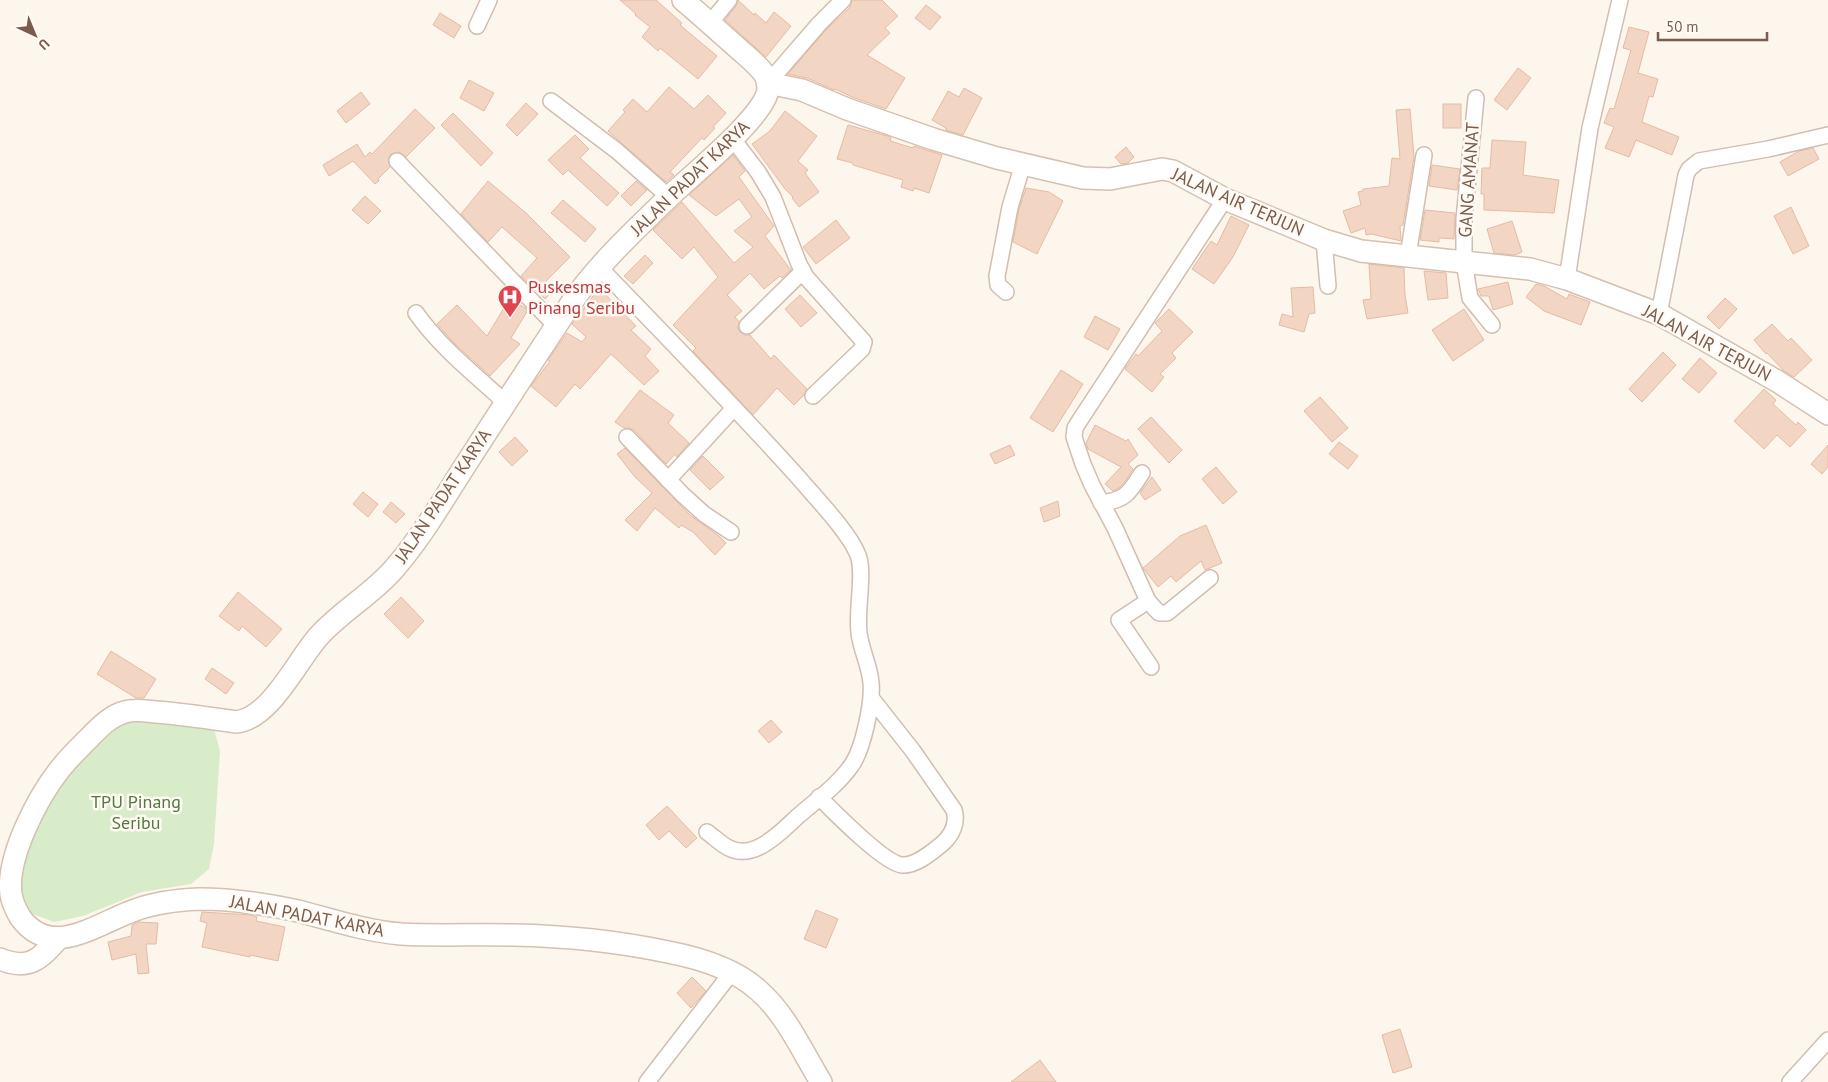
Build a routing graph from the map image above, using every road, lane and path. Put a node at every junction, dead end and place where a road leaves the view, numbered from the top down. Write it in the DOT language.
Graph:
graph roads {
  1 [pos="489,0"];
  2 [pos="683,0"];
  3 [pos="729,0"];
  4 [pos="843,0"];
  5 [pos="1620,0"];
  6 [pos="710,23"];
  7 [pos="477,26"];
  8 [pos="768,83"];
  9 [pos="1476,98"];
  10 [pos="551,101"];
  11 [pos="1828,135"];
  12 [pos="732,138"];
  13 [pos="1424,155"];
  14 [pos="397,161"];
  15 [pos="1023,164"];
  16 [pos="669,197"];
  17 [pos="1225,199"];
  18 [pos="1324,240"];
  19 [pos="1408,256"];
  20 [pos="1464,262"];
  21 [pos="600,268"];
  22 [pos="803,271"];
  23 [pos="1567,279"];
  24 [pos="1328,286"];
  25 [pos="1006,292"];
  26 [pos="416,312"];
  27 [pos="1659,314"];
  28 [pos="1492,325"];
  29 [pos="556,326"];
  30 [pos="748,326"];
  31 [pos="813,396"];
  32 [pos="506,403"];
  33 [pos="734,408"];
  34 [pos="1828,414"];
  35 [pos="627,437"];
  36 [pos="1142,473"];
  37 [pos="668,480"];
  38 [pos="1101,503"];
  39 [pos="731,532"];
  40 [pos="1210,578"];
  41 [pos="1148,601"];
  42 [pos="1151,667"];
  43 [pos="872,699"];
  44 [pos="819,798"];
  45 [pos="707,832"];
  46 [pos="6,904"];
  47 [pos="59,938"];
  48 [pos="0,959"];
  49 [pos="732,972"];
  50 [pos="1828,1040"];
  51 [pos="647,1082"];
  52 [pos="821,1082"];
  53 [pos="1790,1082"];
  1 -- 7 [label="street"];
  2 -- 6 [label="main road"];
  3 -- 6 [label="street"];
  4 -- 8 [label="street"];
  5 -- 23 [label="street"];
  6 -- 8 [label="main road"];
  8 -- 12 [label="main road, JALAN PADAT KARYA"];
  8 -- 15 [label="main road, JALAN AIR TERJUN"];
  9 -- 20 [label="street, GANG AMANAT"];
  10 -- 16 [label="street"];
  11 -- 27 [label="street"];
  12 -- 16 [label="main road, JALAN PADAT KARYA"];
  12 -- 22 [label="street"];
  13 -- 19 [label="street"];
  14 -- 29 [label="street"];
  15 -- 17 [label="main road, JALAN AIR TERJUN"];
  15 -- 25 [label="street"];
  16 -- 21 [label="main road, JALAN PADAT KARYA"];
  17 -- 18 [label="main road, JALAN AIR TERJUN"];
  17 -- 38 [label="street"];
  18 -- 19 [label="main road, JALAN AIR TERJUN"];
  18 -- 24 [label="street"];
  19 -- 20 [label="main road, JALAN AIR TERJUN"];
  20 -- 23 [label="main road, JALAN AIR TERJUN"];
  20 -- 28 [label="street, GANG AMANAT"];
  21 -- 29 [label="main road, JALAN PADAT KARYA"];
  21 -- 33 [label="street"];
  22 -- 30 [label="street"];
  22 -- 31 [label="street"];
  23 -- 27 [label="main road, JALAN AIR TERJUN"];
  26 -- 32 [label="street"];
  27 -- 34 [label="main road, JALAN AIR TERJUN"];
  29 -- 32 [label="main road, JALAN PADAT KARYA"];
  32 -- 46 [label="main road, JALAN PADAT KARYA"];
  33 -- 37 [label="street"];
  33 -- 43 [label="street"];
  35 -- 37 [label="street"];
  36 -- 38 [label="street"];
  37 -- 39 [label="street"];
  38 -- 41 [label="street"];
  40 -- 41 [label="street"];
  41 -- 42 [label="street"];
  43 -- 44 [label="street"];
  43 -- 44 [label="street"];
  44 -- 45 [label="street"];
  46 -- 47 [label="main road, JALAN PADAT KARYA"];
  47 -- 48 [label="main road"];
  47 -- 49 [label="main road, JALAN PADAT KARYA"];
  49 -- 51 [label="street"];
  49 -- 52 [label="main road, JALAN PADAT KARYA"];
  50 -- 53 [label="street"];
}
